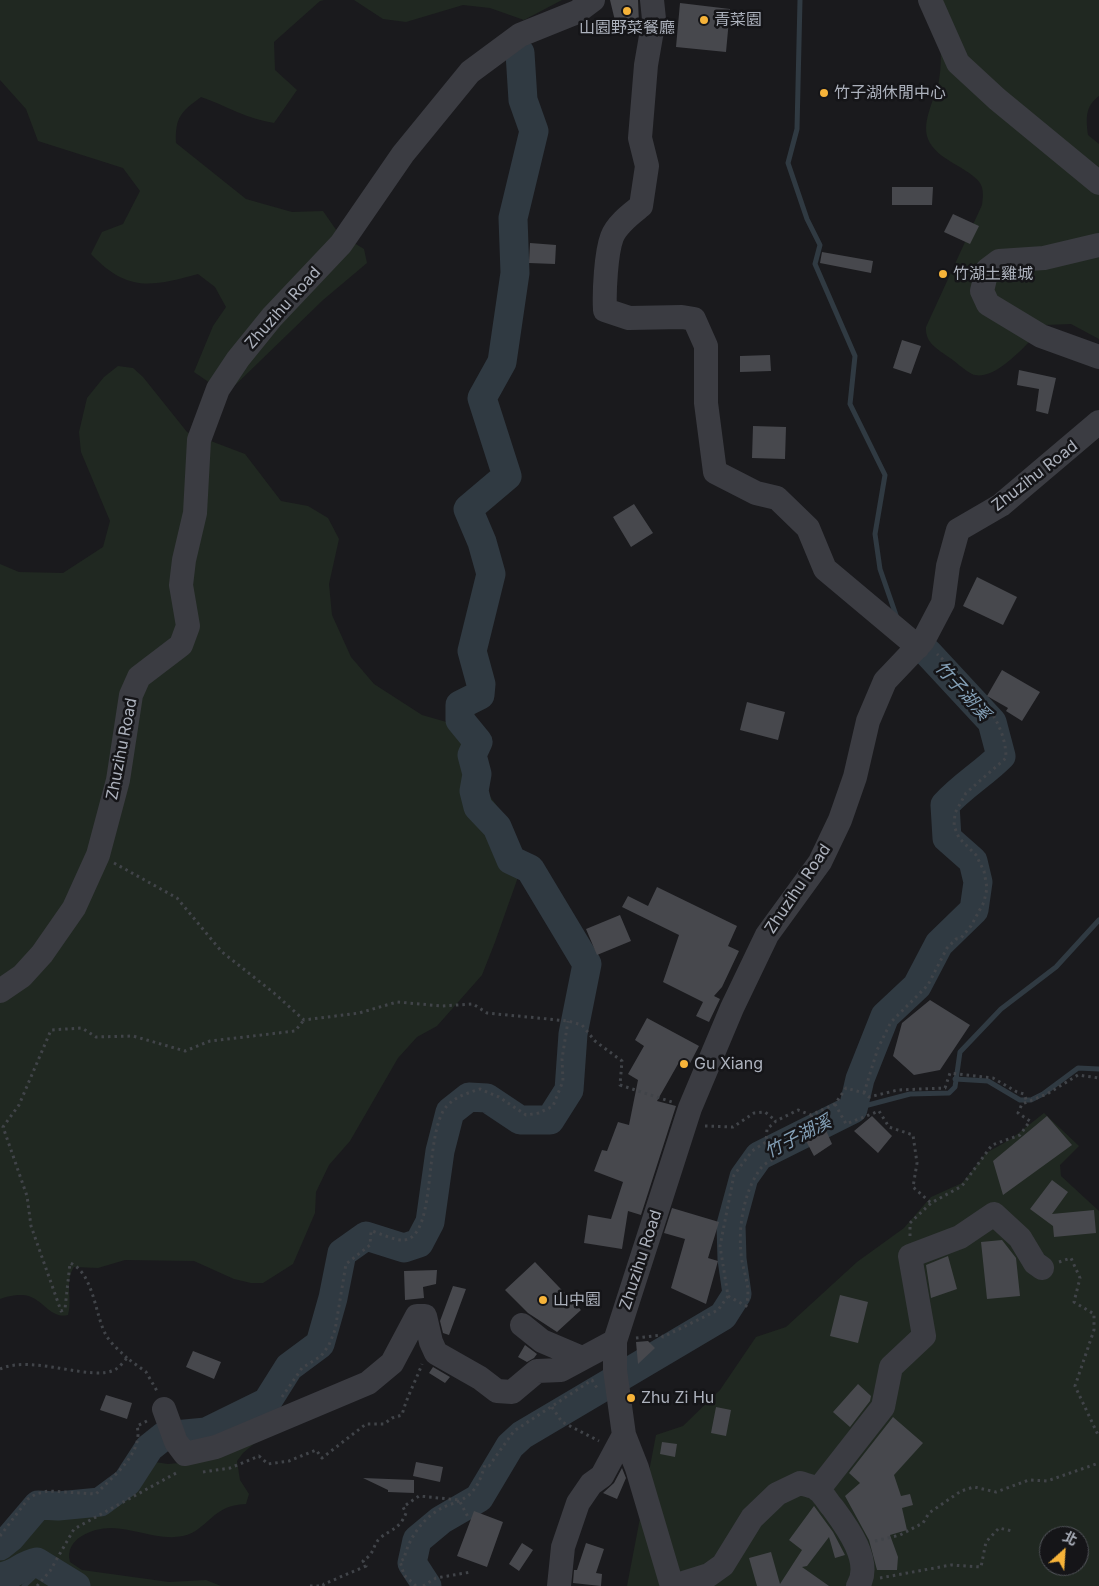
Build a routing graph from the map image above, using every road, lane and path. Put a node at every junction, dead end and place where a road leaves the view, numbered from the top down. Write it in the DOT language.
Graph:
graph roads {
  1 [pos="593,0"];
  2 [pos="652,0"];
  3 [pos="930,0"];
  4 [pos="1099,182"];
  5 [pos="1099,245"];
  6 [pos="1099,357"];
  7 [pos="1099,422"];
  8 [pos="921,644"];
  9 [pos="98,855"];
  10 [pos="0,991"];
  11 [pos="304,1020"];
  12 [pos="568,1021"];
  13 [pos="1099,1078"];
  14 [pos="864,1092"];
  15 [pos="1027,1102"];
  16 [pos="835,1104"];
  17 [pos="690,1108"];
  18 [pos="811,1115"];
  19 [pos="776,1121"];
  20 [pos="818,1131"];
  21 [pos="682,1133"];
  22 [pos="766,1142"];
  23 [pos="931,1203"];
  24 [pos="910,1256"];
  25 [pos="1042,1268"];
  26 [pos="728,1296"];
  27 [pos="522,1325"];
  28 [pos="652,1336"];
  29 [pos="615,1341"];
  30 [pos="436,1353"];
  31 [pos="127,1358"];
  32 [pos="582,1358"];
  33 [pos="0,1368"];
  34 [pos="592,1380"];
  35 [pos="280,1400"];
  36 [pos="552,1408"];
  37 [pos="138,1426"];
  38 [pos="1099,1437"];
  39 [pos="619,1442"];
  40 [pos="179,1450"];
  41 [pos="1099,1463"];
  42 [pos="818,1490"];
  43 [pos="459,1500"];
  44 [pos="468,1517"];
  45 [pos="1012,1531"];
  46 [pos="0,1536"];
  47 [pos="858,1546"];
  48 [pos="471,1572"];
  49 [pos="860,1583"];
  50 [pos="37,1586"];
  51 [pos="310,1586"];
  52 [pos="321,1586"];
  53 [pos="416,1586"];
  54 [pos="423,1586"];
  55 [pos="559,1586"];
  56 [pos="673,1586"];
  1 -- 9 [label="street, Zhuzihu Road"];
  2 -- 8 [label="street"];
  3 -- 4 [label="street"];
  5 -- 6 [label="street"];
  7 -- 8 [label="street, Zhuzihu Road"];
  8 -- 14 [label="path"];
  8 -- 17 [label="street, Zhuzihu Road"];
  9 -- 10 [label="street, Zhuzihu Road"];
  9 -- 11 [label="path"];
  11 -- 12 [label="path"];
  11 -- 31 [label="path"];
  12 -- 17 [label="path"];
  12 -- 35 [label="path"];
  13 -- 15 [label="path"];
  14 -- 15 [label="path"];
  14 -- 16 [label="path"];
  15 -- 23 [label="path"];
  16 -- 18 [label="path"];
  16 -- 23 [label="path"];
  17 -- 21 [label="street, Zhuzihu Road"];
  18 -- 19 [label="path"];
  18 -- 20 [label="path"];
  19 -- 21 [label="path"];
  19 -- 22 [label="path"];
  21 -- 29 [label="street, Zhuzihu Road"];
  22 -- 26 [label="path"];
  22 -- 26 [label="path"];
  23 -- 24 [label="path"];
  24 -- 25 [label="street"];
  24 -- 42 [label="street"];
  25 -- 38 [label="path"];
  26 -- 28 [label="path"];
  27 -- 32 [label="street"];
  29 -- 32 [label="street"];
  29 -- 39 [label="street, Zhuzihu Road"];
  30 -- 32 [label="street"];
  30 -- 40 [label="path"];
  30 -- 40 [label="street"];
  31 -- 33 [label="path"];
  31 -- 40 [label="path"];
  34 -- 36 [label="path"];
  36 -- 39 [label="path"];
  36 -- 43 [label="path"];
  37 -- 46 [label="path"];
  39 -- 55 [label="street"];
  39 -- 56 [label="street, Zhuzihu Road"];
  40 -- 50 [label="path"];
  41 -- 47 [label="path"];
  42 -- 47 [label="street"];
  42 -- 56 [label="street, Zhuzihu Road"];
  43 -- 44 [label="path"];
  43 -- 52 [label="path"];
  43 -- 53 [label="path"];
  45 -- 49 [label="path"];
  47 -- 49 [label="street"];
  48 -- 54 [label="path"];
  51 -- 52 [label="path"];
}
